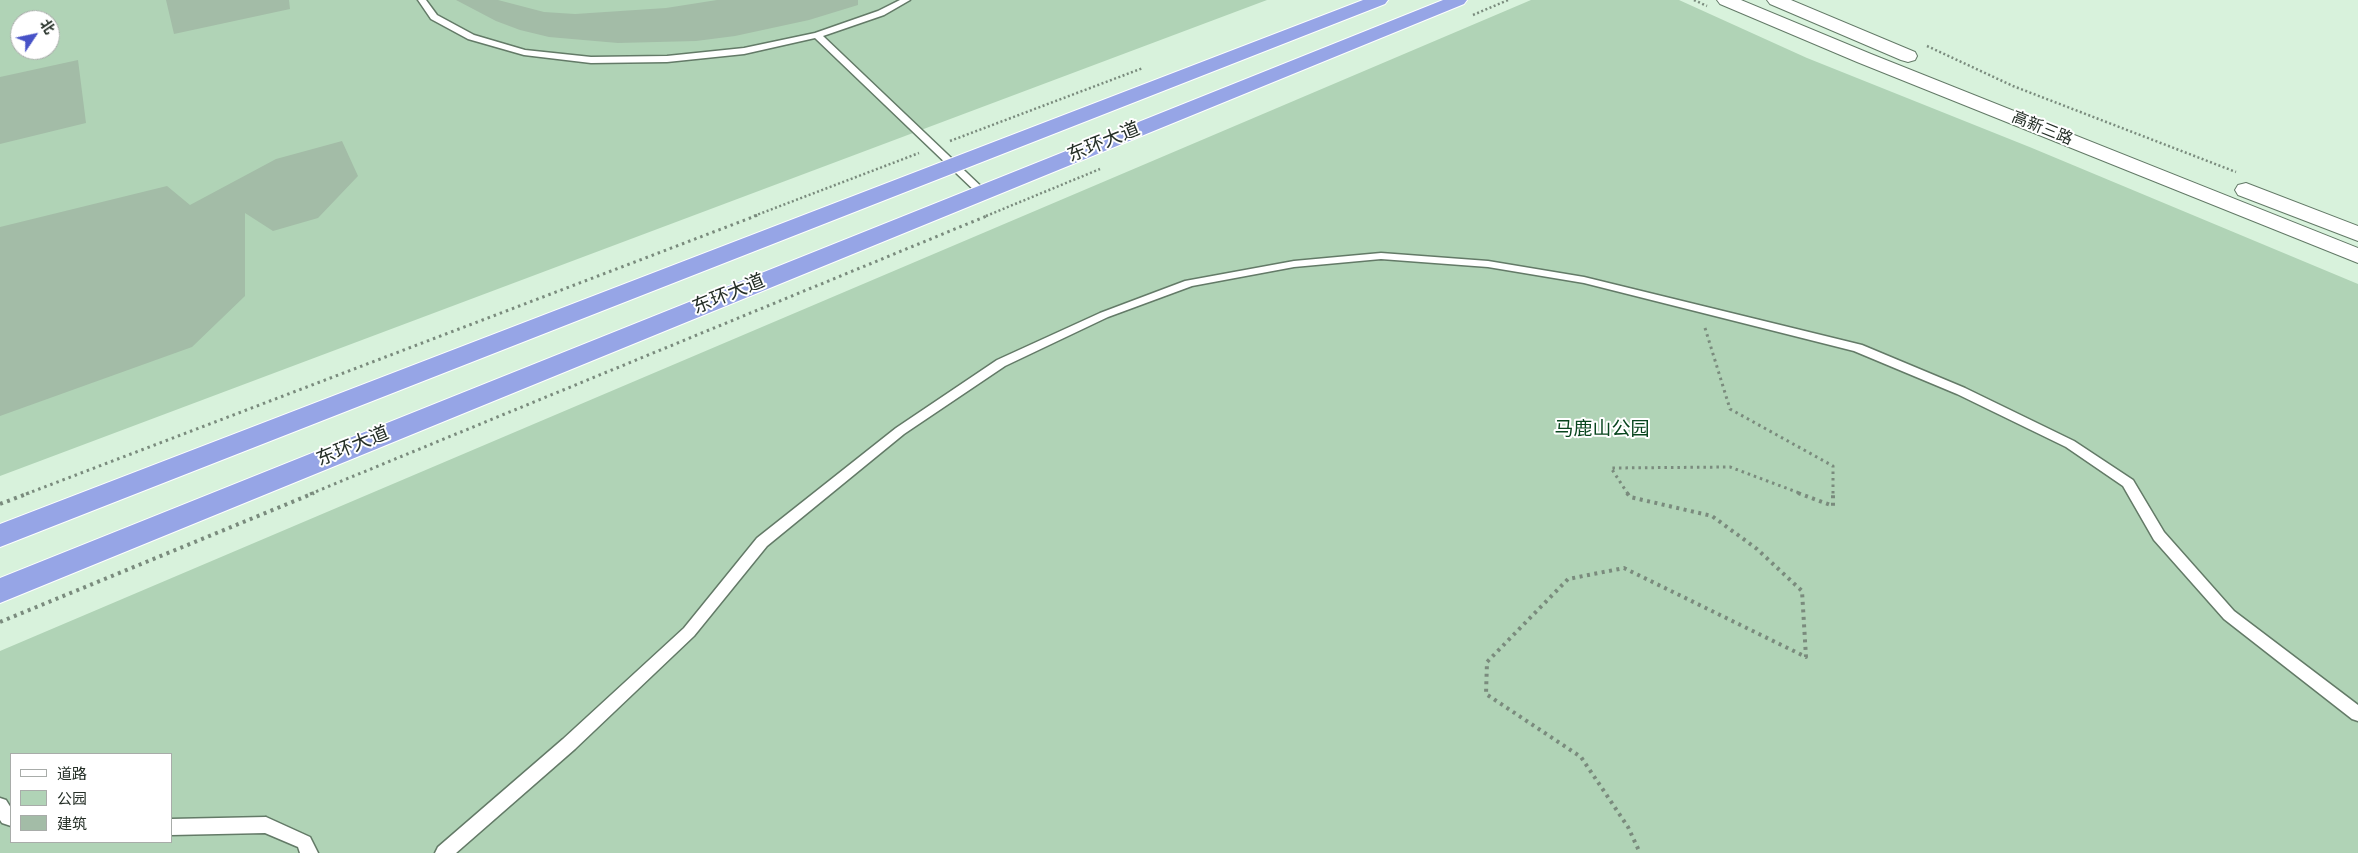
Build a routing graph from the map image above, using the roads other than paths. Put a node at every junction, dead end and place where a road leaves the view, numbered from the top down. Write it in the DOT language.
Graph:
graph roads {
  1 [pos="422,0"];
  2 [pos="906,0"];
  3 [pos="1379,0"];
  4 [pos="1726,0"];
  5 [pos="1776,0"];
  6 [pos="1465,8"];
  7 [pos="817,35"];
  8 [pos="2162,157"];
  9 [pos="951,165"];
  10 [pos="2238,180"];
  11 [pos="982,192"];
  12 [pos="2358,234"];
  13 [pos="2358,256"];
  14 [pos="0,536"];
  15 [pos="0,591"];
  16 [pos="2358,714"];
  17 [pos="0,805"];
  18 [pos="10,818"];
  19 [pos="172,827"];
  20 [pos="309,853"];
  21 [pos="444,853"];
  1 -- 7 [label="lane"];
  2 -- 7 [label="lane"];
  3 -- 9 [label="highway, 东环大道"];
  4 -- 13 [label="main road, 高新三路"];
  5 -- 8 [label="main road, 高新三路"];
  6 -- 11 [label="highway, 东环大道"];
  7 -- 9 [label="lane"];
  9 -- 11 [label="lane"];
  9 -- 14 [label="highway, 东环大道"];
  10 -- 12 [label="main road"];
  11 -- 15 [label="highway, 东环大道"];
  16 -- 21 [label="lane"];
  17 -- 18 [label="lane"];
  19 -- 20 [label="lane"];
}
